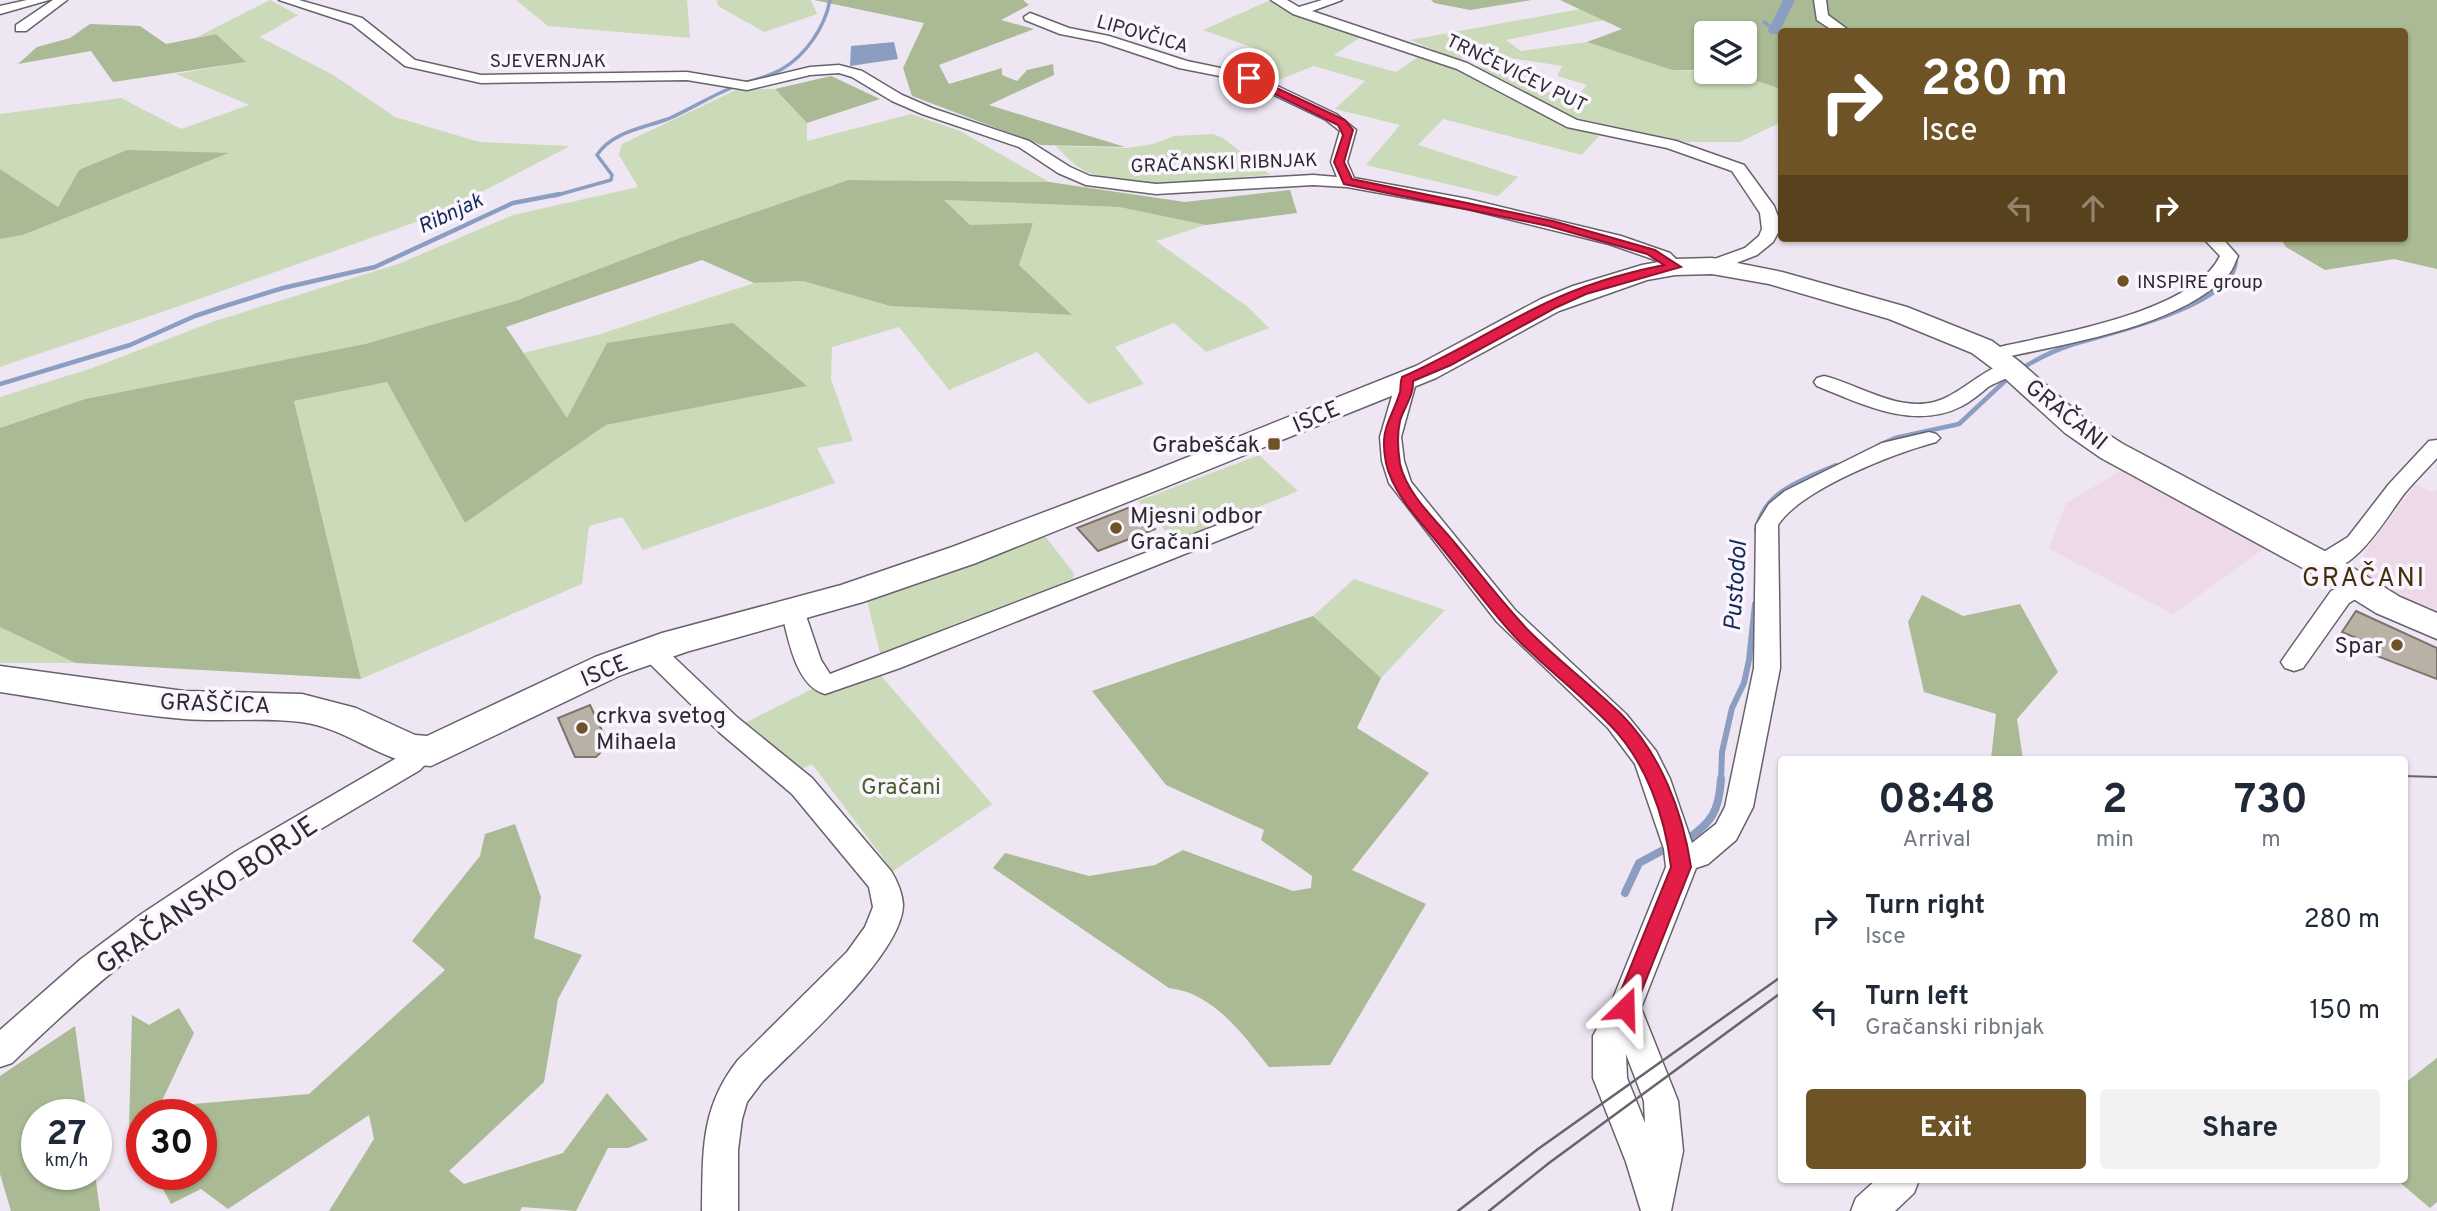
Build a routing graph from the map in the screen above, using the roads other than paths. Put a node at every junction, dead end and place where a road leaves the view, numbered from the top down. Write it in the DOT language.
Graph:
graph roads {
  1 [pos="43,0"];
  2 [pos="61,0"];
  3 [pos="285,0"];
  4 [pos="1277,0"];
  5 [pos="1336,0"];
  6 [pos="1820,0"];
  7 [pos="14,2"];
  8 [pos="0,10"];
  9 [pos="1298,11"];
  10 [pos="1030,17"];
  11 [pos="22,28"];
  12 [pos="1839,28"];
  13 [pos="747,86"];
  14 [pos="1348,181"];
  15 [pos="2217,242"];
  16 [pos="1749,263"];
  17 [pos="1675,267"];
  18 [pos="2002,361"];
  19 [pos="1407,379"];
  20 [pos="1824,382"];
  21 [pos="1929,438"];
  22 [pos="2437,446"];
  23 [pos="1244,522"];
  24 [pos="2322,564"];
  25 [pos="2356,587"];
  26 [pos="793,610"];
  27 [pos="2437,627"];
  28 [pos="652,650"];
  29 [pos="2294,662"];
  30 [pos="0,679"];
  31 [pos="423,752"];
  32 [pos="1677,847"];
  33 [pos="0,1052"];
  34 [pos="1898,1183"];
  35 [pos="1656,1207"];
  36 [pos="720,1211"];
  37 [pos="1869,1211"];
  1 -- 7 [label="street"];
  2 -- 11 [label="street"];
  3 -- 13 [label="street, SJEVERNJAK"];
  4 -- 9 [label="street, TRNČEVIĆEV PUT"];
  5 -- 9 [label="street"];
  6 -- 12 [label="street"];
  7 -- 8 [label="street"];
  9 -- 16 [label="street, TRNČEVIĆEV PUT"];
  10 -- 14 [label="street, LIPOVČICA"];
  13 -- 14 [label="street, GRAČANSKI RIBNJAK"];
  14 -- 17 [label="street, GRAČANSKI RIBNJAK"];
  15 -- 18 [label="street"];
  16 -- 17 [label="street, GRAČANI"];
  16 -- 18 [label="street, GRAČANI"];
  17 -- 19 [label="street, ISCE"];
  18 -- 20 [label="street"];
  18 -- 24 [label="street, GRAČANI"];
  19 -- 26 [label="street, ISCE"];
  19 -- 32 [label="street"];
  21 -- 32 [label="street"];
  22 -- 24 [label="street"];
  23 -- 26 [label="street"];
  24 -- 25 [label="street, GRAČANI"];
  25 -- 27 [label="street, GRAČANI"];
  25 -- 29 [label="street"];
  26 -- 28 [label="street, ISCE"];
  28 -- 31 [label="street, ISCE"];
  28 -- 36 [label="street"];
  30 -- 31 [label="street, GRAŠČICA"];
  31 -- 33 [label="street, GRAČANSKO BORJE"];
  32 -- 35 [label="street"];
  34 -- 37 [label="street"];
}
